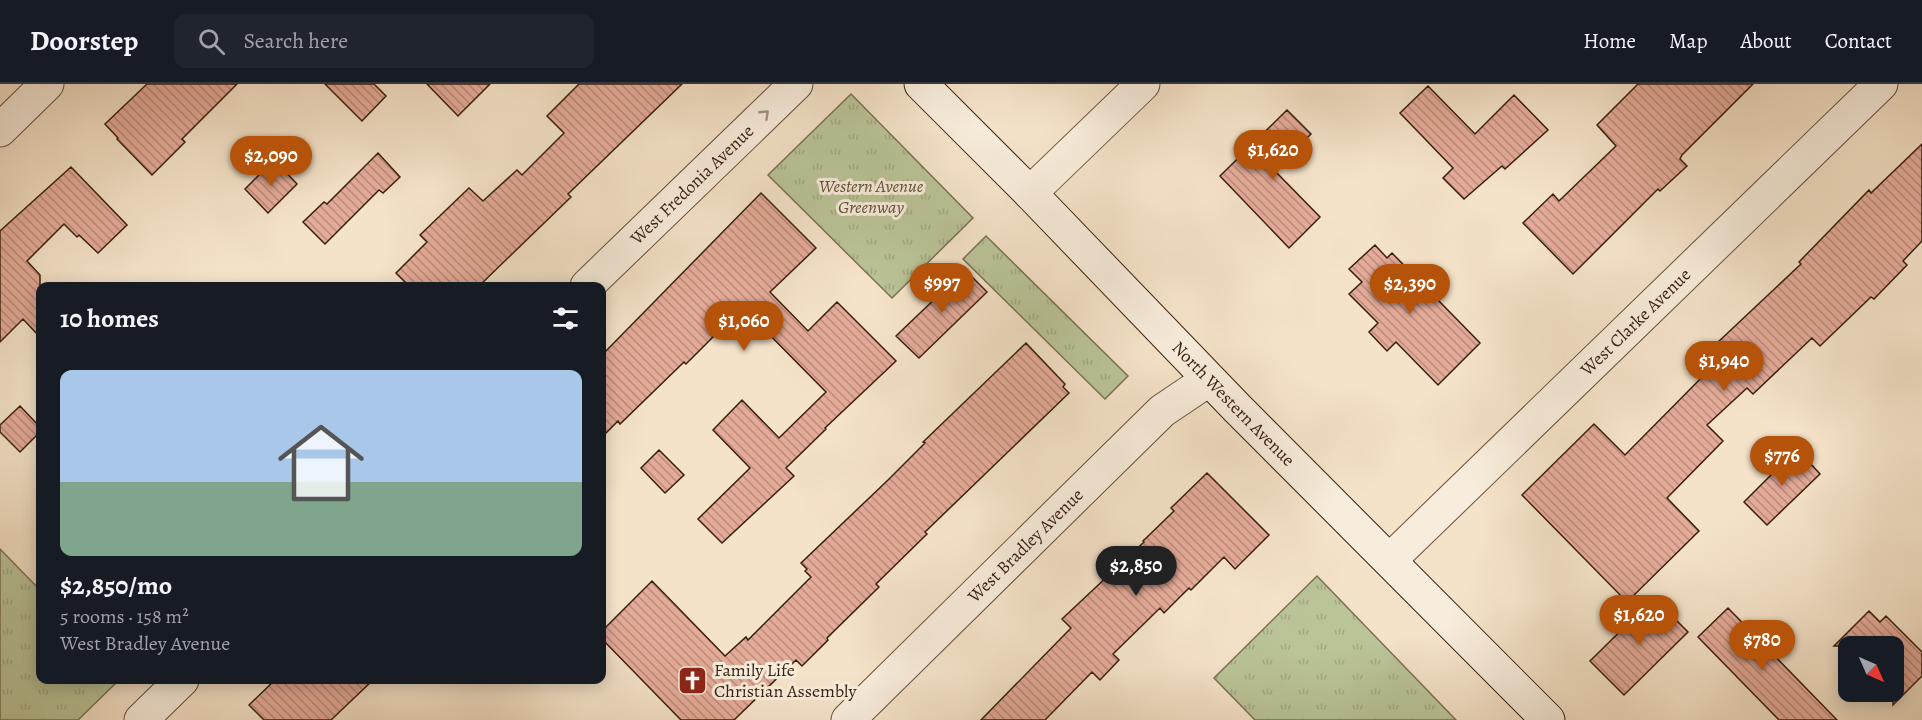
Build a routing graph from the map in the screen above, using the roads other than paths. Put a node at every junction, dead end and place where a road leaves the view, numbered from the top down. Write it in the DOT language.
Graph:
graph roads {
  1 [pos="47,84"];
  2 [pos="796,84"];
  3 [pos="921,84"];
  4 [pos="1143,84"];
  5 [pos="1881,84"];
  6 [pos="0,130"];
  7 [pos="1030,193"];
  8 [pos="591,282"];
  9 [pos="1209,380"];
  10 [pos="1390,560"];
  11 [pos="178,684"];
  12 [pos="141,720"];
  13 [pos="848,720"];
  14 [pos="1548,720"];
  1 -- 6 [label="street"];
  8 -- 2 [label="street, West Fredonia Avenue, one-way"];
  3 -- 7 [label="street, North Western Avenue"];
  4 -- 7 [label="street"];
  5 -- 10 [label="street, West Clarke Avenue"];
  7 -- 9 [label="street, North Western Avenue"];
  9 -- 10 [label="street, North Western Avenue"];
  9 -- 13 [label="street, West Bradley Avenue"];
  10 -- 14 [label="street, North Western Avenue"];
  11 -- 12 [label="street"];
}
